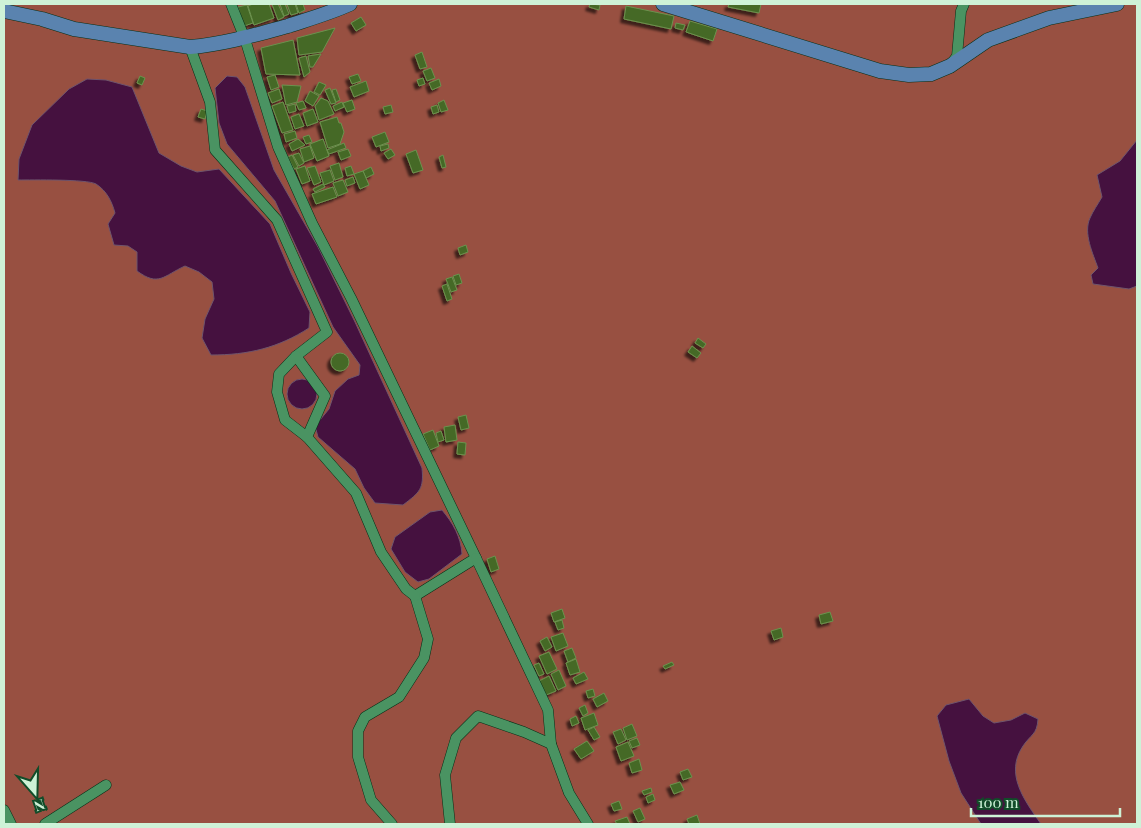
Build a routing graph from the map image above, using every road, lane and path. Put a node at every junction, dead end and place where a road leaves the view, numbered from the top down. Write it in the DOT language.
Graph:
graph roads {
  1 [pos="231,4"];
  2 [pos="350,4"];
  3 [pos="663,4"];
  4 [pos="964,4"];
  5 [pos="1117,4"];
  6 [pos="4,10"];
  7 [pos="245,38"];
  8 [pos="190,47"];
  9 [pos="950,66"];
  10 [pos="296,356"];
  11 [pos="307,437"];
  12 [pos="476,558"];
  13 [pos="415,596"];
  14 [pos="551,744"];
  15 [pos="106,785"];
  16 [pos="4,810"];
  17 [pos="11,824"];
  18 [pos="45,824"];
  19 [pos="392,824"];
  20 [pos="450,824"];
  21 [pos="588,824"];
  1 -- 7 [label="street"];
  2 -- 7 [label="main road"];
  3 -- 9 [label="main road"];
  4 -- 9 [label="street"];
  5 -- 9 [label="main road"];
  6 -- 8 [label="main road"];
  7 -- 8 [label="main road"];
  7 -- 12 [label="street"];
  8 -- 10 [label="street"];
  10 -- 11 [label="street"];
  10 -- 11 [label="street"];
  11 -- 13 [label="street"];
  12 -- 13 [label="street"];
  12 -- 14 [label="street"];
  13 -- 19 [label="street"];
  14 -- 20 [label="street"];
  14 -- 21 [label="street"];
  15 -- 18 [label="street"];
  16 -- 17 [label="street"];
}
